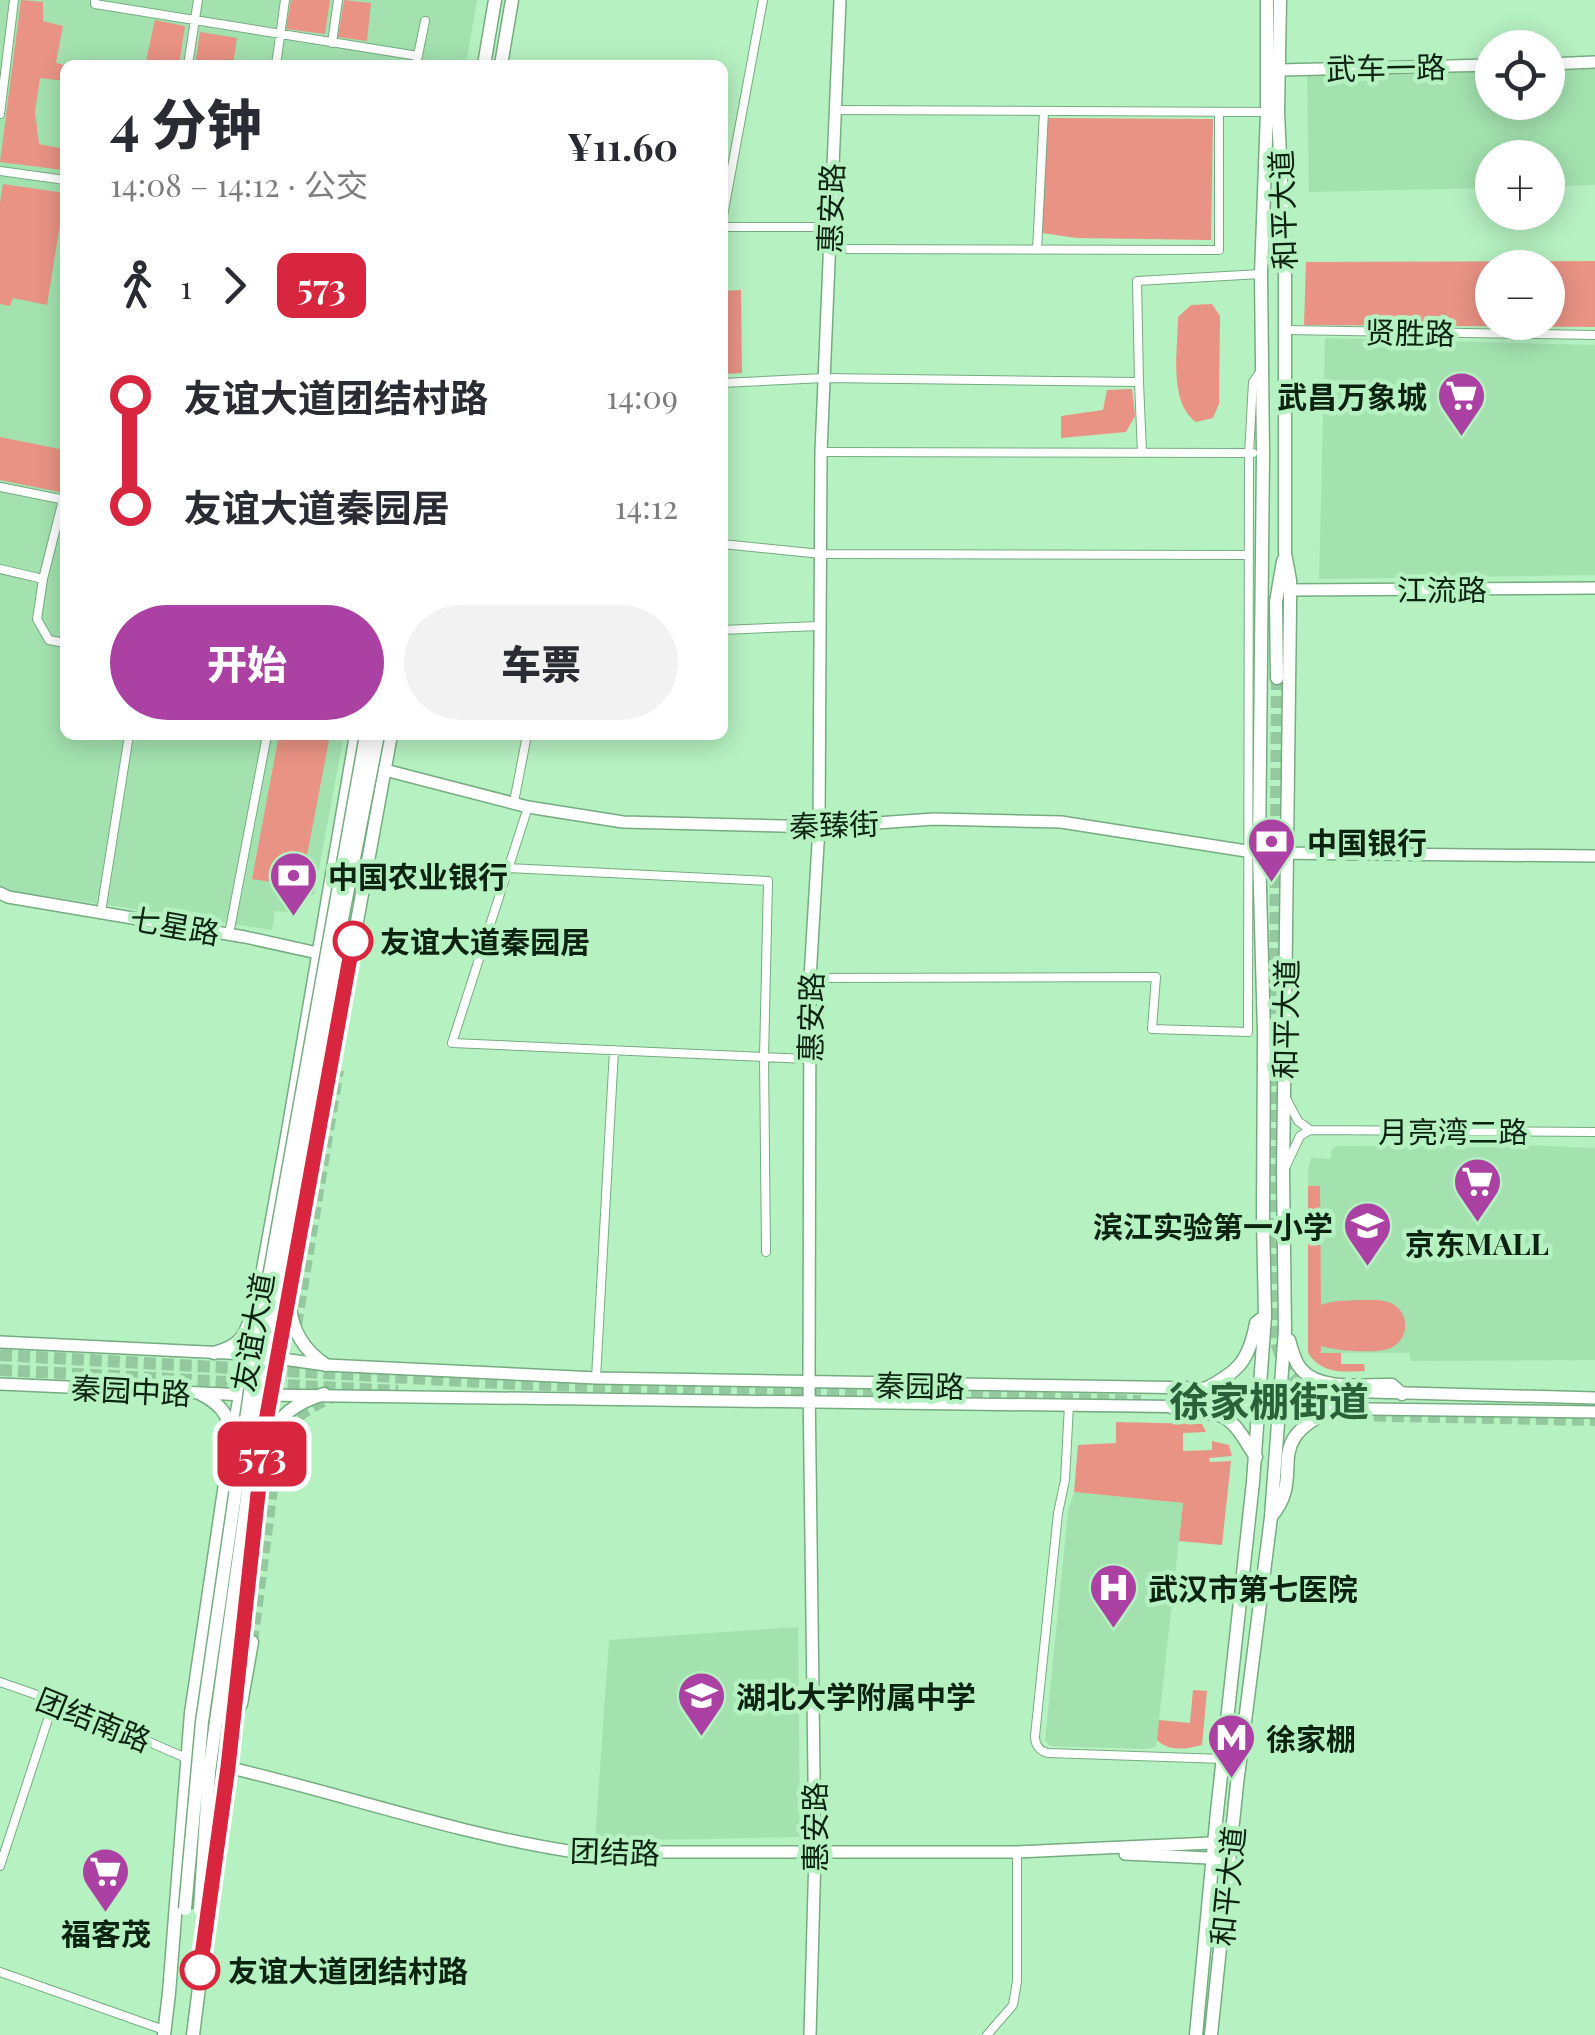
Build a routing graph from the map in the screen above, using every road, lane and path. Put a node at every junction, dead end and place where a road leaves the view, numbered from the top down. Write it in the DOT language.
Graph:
graph roads {
  1 [pos="14,0"];
  2 [pos="95,0"];
  3 [pos="198,0"];
  4 [pos="284,0"];
  5 [pos="338,0"];
  6 [pos="495,0"];
  7 [pos="512,0"];
  8 [pos="764,0"];
  9 [pos="840,0"];
  10 [pos="1267,0"];
  11 [pos="1280,0"];
  12 [pos="195,18"];
  13 [pos="425,21"];
  14 [pos="280,34"];
  15 [pos="332,42"];
  16 [pos="189,60"];
  17 [pos="277,60"];
  18 [pos="417,60"];
  19 [pos="485,60"];
  20 [pos="501,60"];
  21 [pos="1595,62"];
  22 [pos="1565,63"];
  23 [pos="1475,65"];
  24 [pos="1279,70"];
  25 [pos="834,110"];
  26 [pos="1044,111"];
  27 [pos="1219,112"];
  28 [pos="1272,112"];
  29 [pos="0,114"];
  30 [pos="0,171"];
  31 [pos="60,179"];
  32 [pos="728,192"];
  33 [pos="728,224"];
  34 [pos="830,226"];
  35 [pos="829,250"];
  36 [pos="1037,250"];
  37 [pos="1261,274"];
  38 [pos="1284,330"];
  39 [pos="1595,334"];
  40 [pos="824,378"];
  41 [pos="1139,382"];
  42 [pos="728,383"];
  43 [pos="820,452"];
  44 [pos="1142,453"];
  45 [pos="1256,454"];
  46 [pos="0,488"];
  47 [pos="60,499"];
  48 [pos="60,515"];
  49 [pos="728,545"];
  50 [pos="822,554"];
  51 [pos="1285,554"];
  52 [pos="1249,555"];
  53 [pos="0,570"];
  54 [pos="43,579"];
  55 [pos="1595,588"];
  56 [pos="1290,590"];
  57 [pos="819,626"];
  58 [pos="728,630"];
  59 [pos="60,643"];
  60 [pos="1276,678"];
  61 [pos="128,740"];
  62 [pos="266,740"];
  63 [pos="355,740"];
  64 [pos="365,740"];
  65 [pos="377,740"];
  66 [pos="390,740"];
  67 [pos="526,740"];
  68 [pos="385,770"];
  69 [pos="514,802"];
  70 [pos="528,807"];
  71 [pos="819,828"];
  72 [pos="1253,852"];
  73 [pos="1287,854"];
  74 [pos="1595,856"];
  75 [pos="508,868"];
  76 [pos="0,893"];
  77 [pos="100,912"];
  78 [pos="229,934"];
  79 [pos="318,953"];
  80 [pos="349,960"];
  81 [pos="810,978"];
  82 [pos="338,1024"];
  83 [pos="614,1050"];
  84 [pos="764,1057"];
  85 [pos="809,1059"];
  86 [pos="338,1070"];
  87 [pos="1284,1094"];
  88 [pos="1310,1130"];
  89 [pos="1595,1132"];
  90 [pos="1283,1172"];
  91 [pos="766,1252"];
  92 [pos="290,1288"];
  93 [pos="256,1304"];
  94 [pos="1266,1316"];
  95 [pos="1286,1330"];
  96 [pos="0,1342"];
  97 [pos="214,1353"];
  98 [pos="247,1354"];
  99 [pos="278,1357"];
  100 [pos="326,1365"];
  101 [pos="596,1378"];
  102 [pos="809,1383"];
  103 [pos="0,1384"];
  104 [pos="1205,1388"];
  105 [pos="1261,1389"];
  106 [pos="1281,1390"];
  107 [pos="201,1394"];
  108 [pos="240,1394"];
  109 [pos="266,1394"];
  110 [pos="324,1394"];
  111 [pos="1402,1394"];
  112 [pos="1595,1398"];
  113 [pos="809,1401"];
  114 [pos="1069,1405"];
  115 [pos="1172,1407"];
  116 [pos="1260,1407"];
  117 [pos="1280,1408"];
  118 [pos="1336,1408"];
  119 [pos="1595,1412"];
  120 [pos="230,1450"];
  121 [pos="1256,1457"];
  122 [pos="255,1510"];
  123 [pos="1271,1516"];
  124 [pos="252,1642"];
  125 [pos="0,1682"];
  126 [pos="54,1701"];
  127 [pos="230,1740"];
  128 [pos="186,1758"];
  129 [pos="1223,1759"];
  130 [pos="228,1767"];
  131 [pos="1214,1842"];
  132 [pos="1232,1842"];
  133 [pos="1056,1851"];
  134 [pos="815,1852"];
  135 [pos="1017,1852"];
  136 [pos="1212,1858"];
  137 [pos="1230,1859"];
  138 [pos="0,1866"];
  139 [pos="173,1944"];
  140 [pos="203,1948"];
  141 [pos="0,1972"];
  142 [pos="165,2033"];
  143 [pos="192,2035"];
  144 [pos="810,2035"];
  145 [pos="987,2035"];
  146 [pos="1196,2035"];
  147 [pos="1211,2035"];
  1 -- 29 [label="street"];
  2 -- 12 [label="street"];
  3 -- 12 [label="street"];
  4 -- 14 [label="street"];
  5 -- 15 [label="street"];
  6 -- 19 [label="main road"];
  7 -- 20 [label="main road"];
  8 -- 32 [label="street"];
  9 -- 25 [label="street, 惠安路"];
  10 -- 28 [label="main road, 和平大道"];
  11 -- 24 [label="main road, 和平大道"];
  12 -- 14 [label="street"];
  12 -- 16 [label="street"];
  13 -- 18 [label="street"];
  14 -- 15 [label="street"];
  14 -- 17 [label="street"];
  15 -- 18 [label="street"];
  21 -- 22 [label="street"];
  23 -- 24 [label="street, 武车一路"];
  24 -- 28 [label="main road, 和平大道"];
  25 -- 26 [label="street"];
  25 -- 34 [label="street, 惠安路"];
  26 -- 27 [label="street"];
  26 -- 36 [label="street"];
  27 -- 28 [label="street"];
  27 -- 36 [label="street"];
  28 -- 37 [label="main road, 和平大道"];
  28 -- 38 [label="main road, 和平大道"];
  30 -- 31 [label="street"];
  33 -- 34 [label="street"];
  34 -- 35 [label="street, 惠安路"];
  35 -- 36 [label="street"];
  35 -- 40 [label="street, 惠安路"];
  37 -- 41 [label="street"];
  37 -- 45 [label="main road, 和平大道"];
  38 -- 39 [label="street, 贤胜路"];
  38 -- 51 [label="main road, 和平大道"];
  40 -- 41 [label="street"];
  40 -- 42 [label="street"];
  40 -- 43 [label="street, 惠安路"];
  41 -- 44 [label="street"];
  43 -- 44 [label="street"];
  43 -- 50 [label="street, 惠安路"];
  44 -- 45 [label="street"];
  45 -- 52 [label="street"];
  45 -- 72 [label="main road, 和平大道"];
  46 -- 47 [label="street"];
  48 -- 54 [label="street"];
  49 -- 50 [label="street"];
  50 -- 52 [label="street"];
  50 -- 57 [label="street, 惠安路"];
  51 -- 56 [label="main road, 和平大道"];
  51 -- 60 [label="main road"];
  52 -- 72 [label="street"];
  53 -- 54 [label="street"];
  54 -- 59 [label="street"];
  55 -- 56 [label="street, 江流路"];
  56 -- 73 [label="main road, 和平大道"];
  57 -- 58 [label="street"];
  57 -- 71 [label="street, 惠安路"];
  61 -- 77 [label="street"];
  62 -- 78 [label="street"];
  63 -- 79 [label="main road, 友谊大道"];
  64 -- 139 [label="main road, bridge"];
  65 -- 140 [label="main road, bridge"];
  66 -- 68 [label="main road, 友谊大道"];
  67 -- 69 [label="street"];
  68 -- 69 [label="street, 秦臻街"];
  68 -- 80 [label="main road, 友谊大道"];
  69 -- 70 [label="street, 秦臻街"];
  70 -- 71 [label="street, 秦臻街"];
  70 -- 75 [label="street"];
  71 -- 72 [label="street, 秦臻街"];
  71 -- 81 [label="street, 惠安路"];
  72 -- 73 [label="street, 秦臻街"];
  72 -- 81 [label="street"];
  72 -- 94 [label="main road, 和平大道"];
  73 -- 74 [label="street, 秦臻街"];
  73 -- 87 [label="main road, 和平大道"];
  75 -- 83 [label="street"];
  75 -- 84 [label="street"];
  76 -- 77 [label="street, 七星路"];
  77 -- 78 [label="street, 七星路"];
  78 -- 79 [label="street, 七星路"];
  79 -- 80 [label="street, 七星路"];
  79 -- 93 [label="main road, 友谊大道"];
  80 -- 82 [label="main road, 友谊大道"];
  81 -- 85 [label="street, 惠安路"];
  82 -- 86 [label="main road"];
  82 -- 92 [label="main road, 友谊大道"];
  83 -- 84 [label="street"];
  83 -- 101 [label="street"];
  84 -- 85 [label="street"];
  84 -- 91 [label="street"];
  85 -- 102 [label="street, 惠安路"];
  87 -- 88 [label="street"];
  87 -- 90 [label="main road, 和平大道"];
  88 -- 89 [label="street, 月亮湾二路"];
  88 -- 90 [label="street"];
  90 -- 95 [label="main road, 和平大道"];
  92 -- 99 [label="main road, 友谊大道"];
  92 -- 100 [label="main road"];
  93 -- 97 [label="main road"];
  93 -- 98 [label="main road, 友谊大道"];
  94 -- 104 [label="main road"];
  94 -- 105 [label="main road, 和平大道"];
  95 -- 106 [label="main road, 和平大道"];
  95 -- 111 [label="main road"];
  96 -- 97 [label="street, 秦园中路"];
  97 -- 98 [label="street, 秦园中路"];
  98 -- 99 [label="street, 秦园路"];
  98 -- 108 [label="main road, 友谊大道"];
  99 -- 100 [label="street, 秦园路"];
  99 -- 109 [label="main road, 友谊大道"];
  100 -- 101 [label="street, 秦园路"];
  101 -- 102 [label="street, 秦园路"];
  102 -- 104 [label="street, 秦园路"];
  102 -- 113 [label="street, 惠安路"];
  103 -- 107 [label="street, 秦园中路"];
  104 -- 105 [label="street, 秦园路"];
  105 -- 106 [label="street, 秦园路"];
  105 -- 116 [label="main road, 和平大道"];
  106 -- 111 [label="street, 秦园路"];
  106 -- 117 [label="main road, 和平大道"];
  107 -- 108 [label="street, 秦园中路"];
  107 -- 120 [label="main road"];
  108 -- 109 [label="street, 秦园中路"];
  108 -- 120 [label="main road, 友谊大道"];
  109 -- 110 [label="street, 秦园路"];
  109 -- 122 [label="main road, 友谊大道"];
  110 -- 113 [label="street, 秦园路"];
  110 -- 122 [label="main road"];
  111 -- 112 [label="street, 秦园路"];
  113 -- 114 [label="street, 秦园路"];
  113 -- 134 [label="street, 惠安路"];
  114 -- 115 [label="street, 秦园路"];
  114 -- 129 [label="street"];
  115 -- 116 [label="street, 秦园路"];
  115 -- 121 [label="main road"];
  116 -- 117 [label="street, 秦园路"];
  116 -- 121 [label="main road, 和平大道"];
  117 -- 118 [label="street, 秦园路"];
  117 -- 123 [label="main road, 和平大道"];
  118 -- 119 [label="street, 秦园路"];
  118 -- 123 [label="main road"];
  120 -- 128 [label="main road, 友谊大道"];
  121 -- 129 [label="main road, 和平大道"];
  122 -- 127 [label="main road, 友谊大道"];
  123 -- 132 [label="main road, 和平大道"];
  124 -- 127 [label="main road"];
  125 -- 126 [label="street, 团结南路"];
  126 -- 128 [label="street, 团结南路"];
  126 -- 138 [label="street"];
  127 -- 130 [label="main road, 友谊大道"];
  128 -- 130 [label="street, 团结路"];
  128 -- 139 [label="main road, 友谊大道"];
  129 -- 131 [label="main road, 和平大道"];
  130 -- 134 [label="street, 团结路"];
  130 -- 140 [label="main road, 友谊大道"];
  131 -- 132 [label="street, 团结路"];
  131 -- 133 [label="street, 团结路"];
  131 -- 136 [label="main road, 和平大道"];
  132 -- 137 [label="main road, 和平大道"];
  133 -- 135 [label="street, 团结路"];
  133 -- 136 [label="street, 团结路"];
  134 -- 135 [label="street, 团结路"];
  134 -- 144 [label="street, 惠安路"];
  135 -- 145 [label="street"];
  136 -- 137 [label="street, 团结路"];
  136 -- 146 [label="main road, 和平大道"];
  137 -- 147 [label="main road, 和平大道"];
  139 -- 142 [label="main road, 友谊大道"];
  140 -- 143 [label="main road, 友谊大道"];
  141 -- 142 [label="street"];
}
